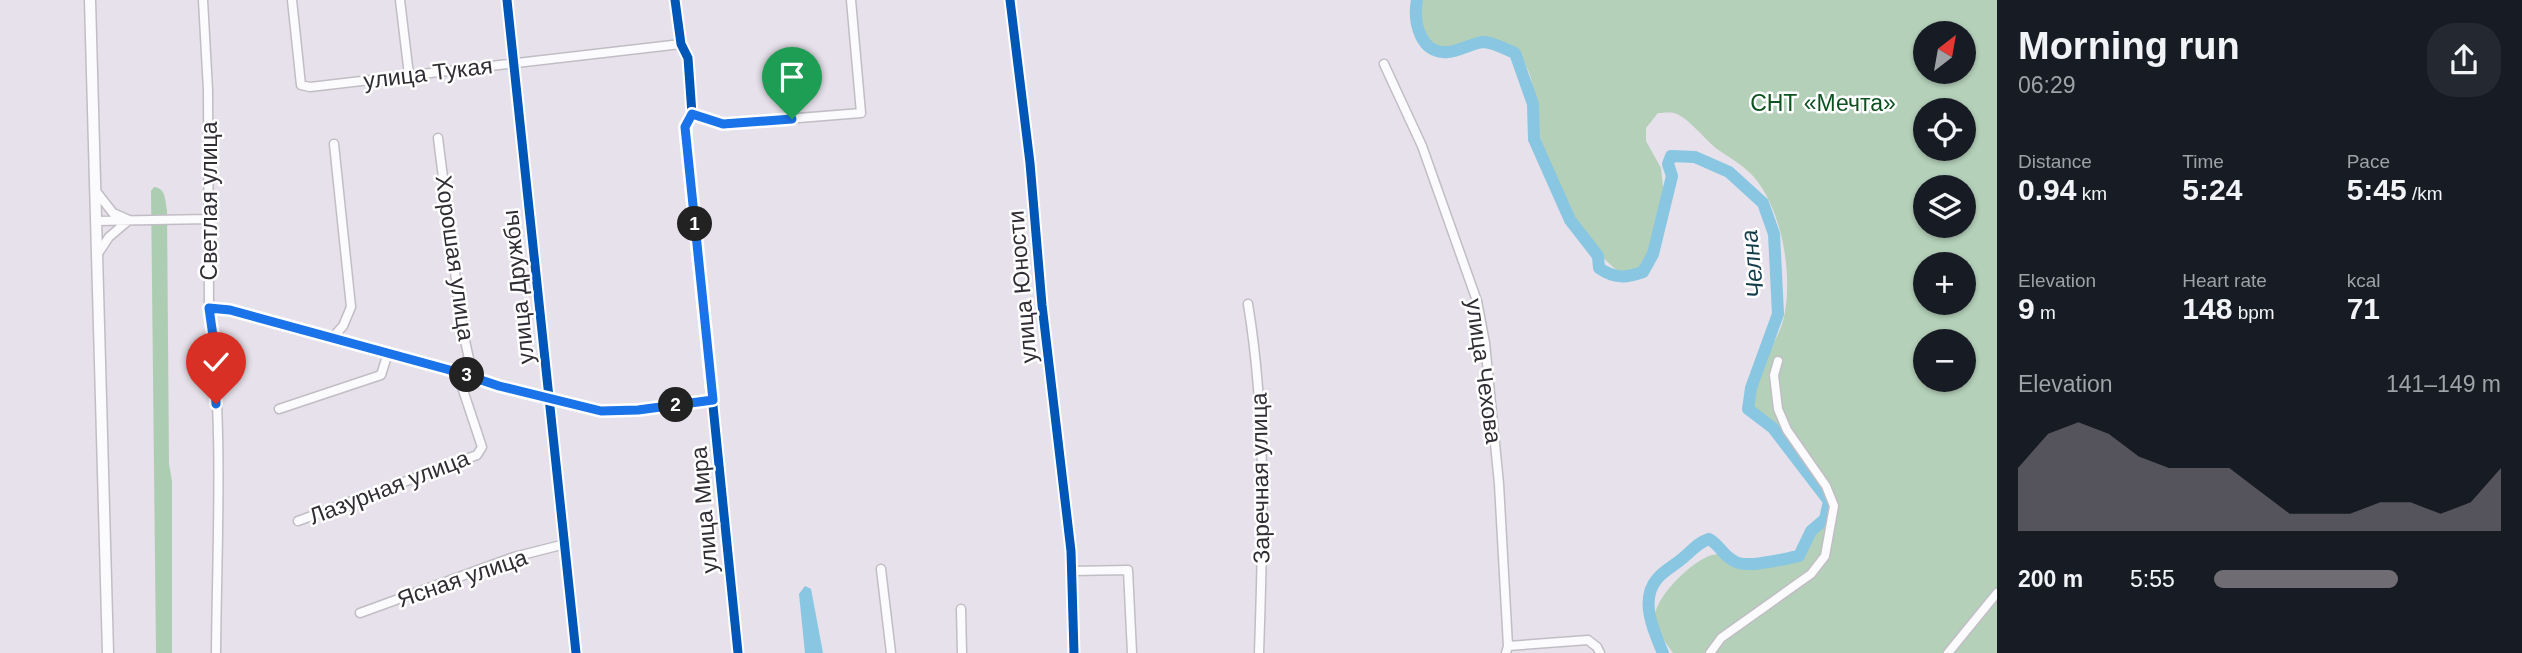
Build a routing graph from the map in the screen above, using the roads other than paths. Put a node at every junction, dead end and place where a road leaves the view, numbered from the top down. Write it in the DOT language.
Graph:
graph roads {
  1 [pos="90,0"];
  2 [pos="204,0"];
  3 [pos="292,0"];
  4 [pos="400,0"];
  5 [pos="507,0"];
  6 [pos="675,0"];
  7 [pos="851,0"];
  8 [pos="1010,0"];
  9 [pos="681,44"];
  10 [pos="514,64"];
  11 [pos="1384,64"];
  12 [pos="409,75"];
  13 [pos="692,114"];
  14 [pos="438,138"];
  15 [pos="334,144"];
  16 [pos="96,190"];
  17 [pos="209,219"];
  18 [pos="129,220"];
  19 [pos="96,221"];
  20 [pos="97,255"];
  21 [pos="1248,304"];
  22 [pos="209,308"];
  23 [pos="333,337"];
  24 [pos="388,353"];
  25 [pos="1778,361"];
  26 [pos="457,372"];
  27 [pos="473,377"];
  28 [pos="550,399"];
  29 [pos="713,400"];
  30 [pos="279,409"];
  31 [pos="298,521"];
  32 [pos="565,544"];
  33 [pos="881,569"];
  34 [pos="1072,571"];
  35 [pos="1997,593"];
  36 [pos="961,609"];
  37 [pos="360,613"];
  38 [pos="1507,650"];
  39 [pos="574,652"];
  40 [pos="108,653"];
  41 [pos="216,653"];
  42 [pos="738,653"];
  43 [pos="891,653"];
  44 [pos="962,653"];
  45 [pos="1074,653"];
  46 [pos="1132,653"];
  47 [pos="1259,653"];
  48 [pos="1600,653"];
  49 [pos="1710,653"];
  50 [pos="1948,653"];
  1 -- 16 [label="main road"];
  2 -- 17 [label="street, Светлая улица"];
  3 -- 12 [label="street, улица Тукая"];
  4 -- 12 [label="street"];
  5 -- 10 [label="street, улица Дружбы"];
  6 -- 9 [label="street, улица Мира"];
  7 -- 13 [label="street"];
  8 -- 34 [label="street, улица Юности"];
  9 -- 10 [label="street, улица Тукая"];
  9 -- 13 [label="street, улица Мира"];
  10 -- 12 [label="street, улица Тукая"];
  10 -- 28 [label="street, улица Дружбы"];
  11 -- 38 [label="street, улица Чехова"];
  13 -- 29 [label="street, улица Мира"];
  14 -- 27 [label="street, Хорошая улица"];
  15 -- 23 [label="street"];
  16 -- 18 [label="street"];
  16 -- 19 [label="main road"];
  17 -- 18 [label="street"];
  17 -- 22 [label="street, Светлая улица"];
  18 -- 19 [label="street"];
  18 -- 20 [label="street"];
  19 -- 20 [label="main road"];
  20 -- 40 [label="main road"];
  21 -- 47 [label="street, Заречная улица"];
  22 -- 23 [label="street"];
  22 -- 41 [label="street, Светлая улица"];
  23 -- 24 [label="street"];
  24 -- 26 [label="street"];
  24 -- 30 [label="street"];
  25 -- 49 [label="street"];
  26 -- 27 [label="street"];
  26 -- 31 [label="street, Лазурная улица"];
  27 -- 28 [label="street"];
  28 -- 29 [label="street"];
  28 -- 32 [label="street, улица Дружбы"];
  29 -- 42 [label="street, улица Мира"];
  32 -- 37 [label="street, Ясная улица"];
  32 -- 39 [label="street, улица Дружбы"];
  33 -- 43 [label="street"];
  34 -- 45 [label="street, улица Юности"];
  34 -- 46 [label="street"];
  35 -- 50 [label="street"];
  36 -- 44 [label="street"];
  38 -- 48 [label="street"];
}
